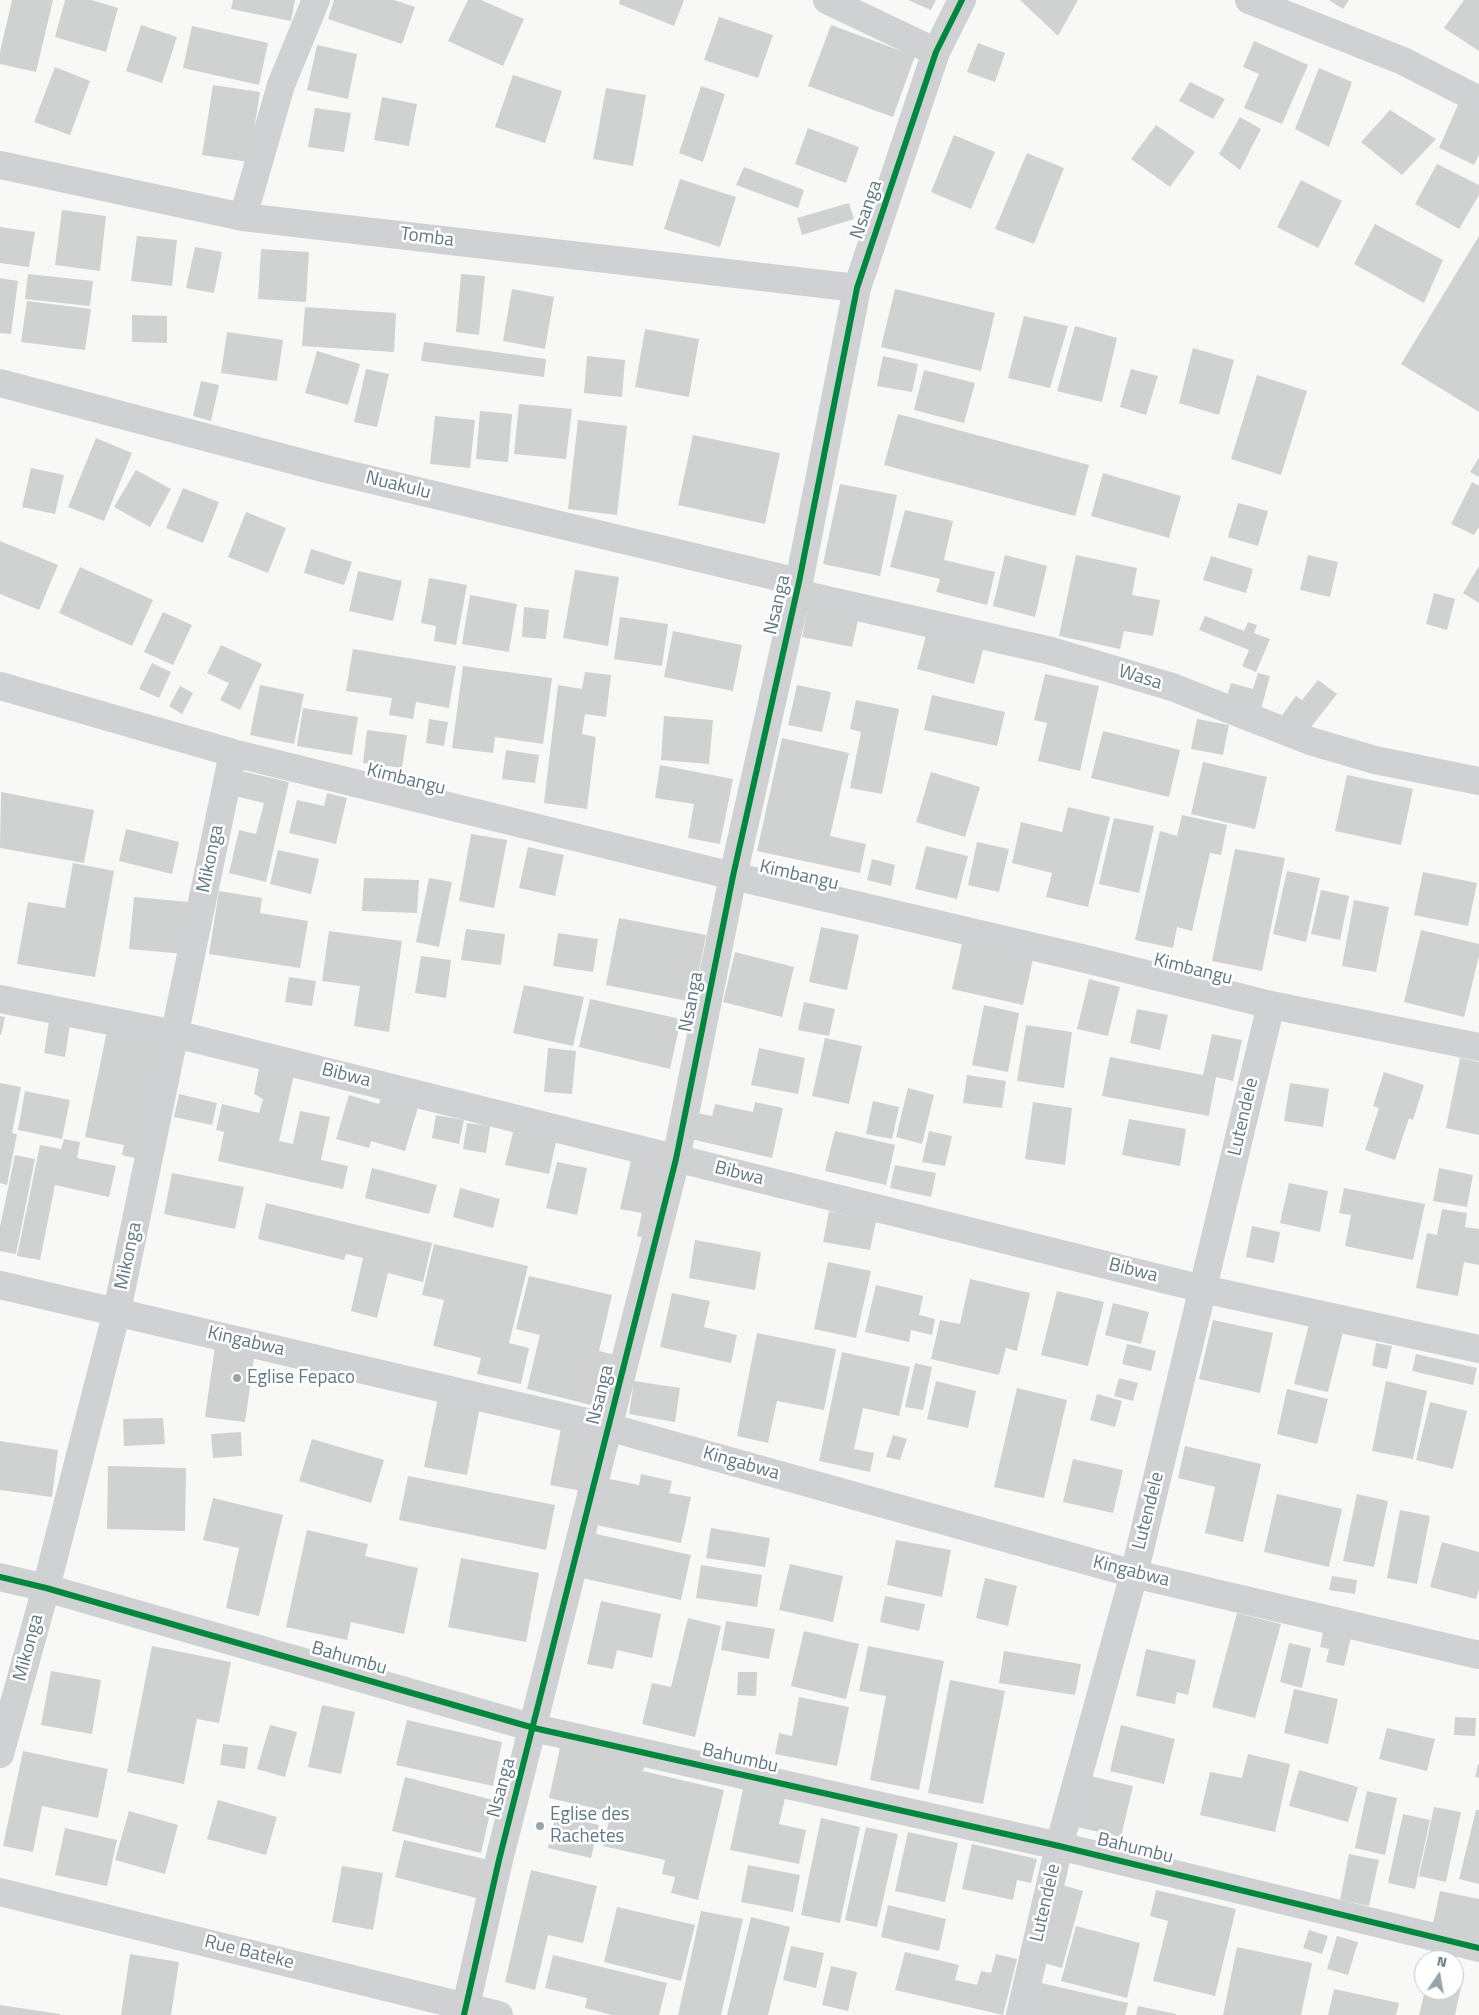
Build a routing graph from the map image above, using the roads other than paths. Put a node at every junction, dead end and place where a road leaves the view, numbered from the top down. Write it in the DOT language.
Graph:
graph roads {
  1 [pos="316,0"];
  2 [pos="827,0"];
  3 [pos="962,0"];
  4 [pos="1248,0"];
  5 [pos="936,52"];
  6 [pos="1479,100"];
  7 [pos="0,165"];
  8 [pos="243,217"];
  9 [pos="857,288"];
  10 [pos="0,384"];
  11 [pos="797,588"];
  12 [pos="0,686"];
  13 [pos="233,753"];
  14 [pos="1479,781"];
  15 [pos="733,876"];
  16 [pos="0,999"];
  17 [pos="1271,1005"];
  18 [pos="175,1034"];
  19 [pos="1479,1048"];
  20 [pos="676,1159"];
  21 [pos="0,1285"];
  22 [pos="1203,1289"];
  23 [pos="117,1311"];
  24 [pos="1479,1349"];
  25 [pos="608,1427"];
  26 [pos="1134,1574"];
  27 [pos="0,1577"];
  28 [pos="46,1588"];
  29 [pos="1479,1655"];
  30 [pos="534,1728"];
  31 [pos="0,1754"];
  32 [pos="1059,1846"];
  33 [pos="0,1892"];
  34 [pos="1479,1948"];
  35 [pos="465,2011"];
  36 [pos="499,2015"];
  37 [pos="1020,2015"];
  1 -- 8 [label="street"];
  2 -- 5 [label="street"];
  3 -- 5 [label="street, Nsanga"];
  4 -- 6 [label="street"];
  5 -- 9 [label="street, Nsanga"];
  7 -- 8 [label="street, Tomba"];
  8 -- 9 [label="street, Tomba"];
  9 -- 11 [label="street, Nsanga"];
  10 -- 11 [label="street, Nuakulu"];
  11 -- 14 [label="street, Wasa"];
  11 -- 15 [label="street, Nsanga"];
  12 -- 13 [label="street, Kimbangu"];
  13 -- 15 [label="street, Kimbangu"];
  13 -- 18 [label="street, Mikonga"];
  15 -- 17 [label="street, Kimbangu"];
  15 -- 20 [label="street, Nsanga"];
  16 -- 18 [label="street, Bibwa"];
  17 -- 19 [label="street, Kimbangu"];
  17 -- 22 [label="street, Lutendele"];
  18 -- 20 [label="street, Bibwa"];
  18 -- 23 [label="street, Mikonga"];
  20 -- 22 [label="street, Bibwa"];
  20 -- 25 [label="street, Nsanga"];
  21 -- 23 [label="street, Kingabwa"];
  22 -- 24 [label="street, Bibwa"];
  22 -- 26 [label="street, Lutendele"];
  23 -- 25 [label="street, Kingabwa"];
  23 -- 28 [label="street, Mikonga"];
  25 -- 26 [label="street, Kingabwa"];
  25 -- 30 [label="street, Nsanga"];
  26 -- 29 [label="street, Kingabwa"];
  26 -- 32 [label="street, Lutendele"];
  27 -- 28 [label="street, Bahumbu"];
  28 -- 30 [label="street, Bahumbu"];
  28 -- 31 [label="street, Mikonga"];
  30 -- 32 [label="street, Bahumbu"];
  30 -- 35 [label="street, Nsanga"];
  32 -- 34 [label="street, Bahumbu"];
  32 -- 37 [label="street, Lutendele"];
  33 -- 35 [label="street, Rue Bateke"];
  35 -- 36 [label="street, Rue Bateke"];
}
